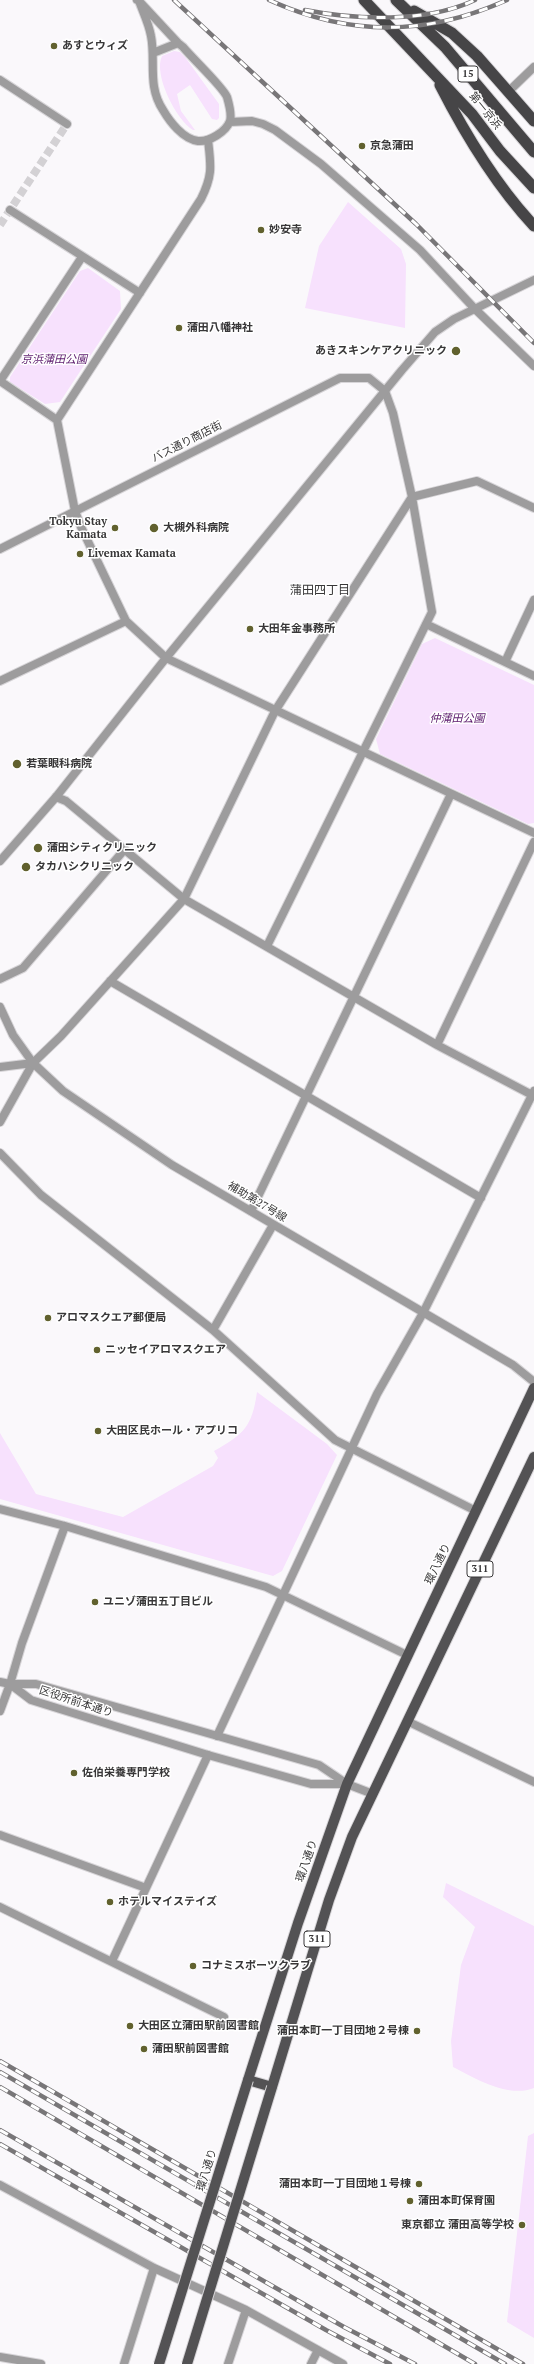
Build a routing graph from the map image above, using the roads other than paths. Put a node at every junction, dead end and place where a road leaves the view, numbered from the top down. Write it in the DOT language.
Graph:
graph roads {
  1 [pos="364,0"];
  2 [pos="400,0"];
  3 [pos="138,1"];
  4 [pos="178,43"];
  5 [pos="153,53"];
  6 [pos="534,67"];
  7 [pos="434,72"];
  8 [pos="1,83"];
  9 [pos="509,91"];
  10 [pos="534,121"];
  11 [pos="230,122"];
  12 [pos="67,124"];
  13 [pos="208,140"];
  14 [pos="534,152"];
  15 [pos="534,188"];
  16 [pos="10,210"];
  17 [pos="534,226"];
  18 [pos="82,257"];
  19 [pos="534,280"];
  20 [pos="140,293"];
  21 [pos="474,308"];
  22 [pos="534,366"];
  23 [pos="0,381"];
  24 [pos="385,391"];
  25 [pos="56,420"];
  26 [pos="412,497"];
  27 [pos="534,508"];
  28 [pos="75,511"];
  29 [pos="0,548"];
  30 [pos="534,600"];
  31 [pos="126,621"];
  32 [pos="426,624"];
  33 [pos="166,658"];
  34 [pos="505,662"];
  35 [pos="534,676"];
  36 [pos="0,681"];
  37 [pos="275,710"];
  38 [pos="363,752"];
  39 [pos="451,794"];
  40 [pos="56,797"];
  41 [pos="534,832"];
  42 [pos="534,842"];
  43 [pos="125,849"];
  44 [pos="0,862"];
  45 [pos="184,899"];
  46 [pos="267,946"];
  47 [pos="0,979"];
  48 [pos="110,982"];
  49 [pos="355,996"];
  50 [pos="0,1007"];
  51 [pos="438,1045"];
  52 [pos="33,1063"];
  53 [pos="0,1067"];
  54 [pos="533,1094"];
  55 [pos="306,1096"];
  56 [pos="0,1122"];
  57 [pos="0,1153"];
  58 [pos="481,1198"];
  59 [pos="251,1211"];
  60 [pos="273,1225"];
  61 [pos="423,1313"];
  62 [pos="213,1330"];
  63 [pos="534,1382"];
  64 [pos="534,1388"];
  65 [pos="351,1449"];
  66 [pos="534,1457"];
  67 [pos="0,1509"];
  68 [pos="476,1511"];
  69 [pos="65,1526"];
  70 [pos="282,1594"];
  71 [pos="407,1655"];
  72 [pos="0,1682"];
  73 [pos="10,1684"];
  74 [pos="0,1711"];
  75 [pos="409,1722"];
  76 [pos="217,1736"];
  77 [pos="208,1756"];
  78 [pos="534,1782"];
  79 [pos="347,1784"];
  80 [pos="373,1794"];
  81 [pos="0,1835"];
  82 [pos="146,1888"];
  83 [pos="0,1907"];
  84 [pos="112,1961"];
  85 [pos="224,2018"];
  86 [pos="248,2080"];
  87 [pos="272,2087"];
  88 [pos="0,2185"];
  89 [pos="154,2268"];
  90 [pos="246,2310"];
  91 [pos="318,2350"];
  92 [pos="0,2357"];
  93 [pos="41,2364"];
  94 [pos="124,2364"];
  95 [pos="159,2364"];
  96 [pos="187,2364"];
  97 [pos="228,2364"];
  98 [pos="311,2364"];
  99 [pos="343,2364"];
  1 -- 7 [label="highway, 第一京浜 / 15"];
  2 -- 9 [label="highway"];
  2 -- 14 [label="highway, 第一京浜 / 15"];
  3 -- 4 [label="street"];
  3 -- 5 [label="street"];
  4 -- 5 [label="street"];
  4 -- 11 [label="street"];
  5 -- 13 [label="street"];
  6 -- 9 [label="street"];
  7 -- 15 [label="highway, 第一京浜 / 15"];
  7 -- 17 [label="highway"];
  8 -- 12 [label="street"];
  9 -- 10 [label="highway"];
  11 -- 13 [label="street"];
  11 -- 21 [label="street"];
  13 -- 20 [label="street"];
  16 -- 18 [label="street"];
  18 -- 20 [label="street"];
  18 -- 23 [label="street"];
  19 -- 21 [label="street"];
  20 -- 25 [label="street"];
  21 -- 22 [label="street"];
  21 -- 24 [label="street"];
  23 -- 25 [label="street"];
  24 -- 26 [label="street"];
  24 -- 28 [label="street, バス通り商店街"];
  24 -- 33 [label="street"];
  25 -- 28 [label="street"];
  26 -- 27 [label="street"];
  26 -- 32 [label="street"];
  26 -- 37 [label="street"];
  28 -- 29 [label="street, バス通り商店街"];
  28 -- 31 [label="street"];
  30 -- 34 [label="street"];
  31 -- 33 [label="street"];
  31 -- 36 [label="street"];
  32 -- 34 [label="street"];
  32 -- 38 [label="street"];
  33 -- 37 [label="street"];
  33 -- 40 [label="street"];
  34 -- 35 [label="street"];
  37 -- 38 [label="street"];
  37 -- 45 [label="street"];
  38 -- 39 [label="street"];
  38 -- 46 [label="street"];
  39 -- 41 [label="street"];
  39 -- 49 [label="street"];
  40 -- 43 [label="street"];
  40 -- 44 [label="street"];
  42 -- 51 [label="street"];
  43 -- 45 [label="street"];
  43 -- 47 [label="street"];
  45 -- 46 [label="street"];
  45 -- 48 [label="street"];
  46 -- 49 [label="street"];
  48 -- 52 [label="street"];
  48 -- 55 [label="street"];
  49 -- 51 [label="street"];
  49 -- 55 [label="street"];
  50 -- 52 [label="street, 補助第27号線"];
  51 -- 54 [label="street"];
  52 -- 53 [label="street"];
  52 -- 56 [label="street"];
  52 -- 59 [label="street, 補助第27号線"];
  54 -- 58 [label="street"];
  55 -- 58 [label="street"];
  55 -- 59 [label="street"];
  57 -- 62 [label="street"];
  58 -- 61 [label="street"];
  59 -- 60 [label="street, 補助第27号線"];
  60 -- 61 [label="street, 補助第27号線"];
  60 -- 62 [label="street"];
  61 -- 63 [label="street, 補助第27号線"];
  61 -- 65 [label="street"];
  62 -- 65 [label="street"];
  64 -- 68 [label="main road, 環八通り / 311"];
  65 -- 68 [label="street"];
  65 -- 70 [label="street"];
  66 -- 75 [label="main road, 311"];
  67 -- 69 [label="street"];
  68 -- 71 [label="main road, 環八通り / 311"];
  69 -- 70 [label="street"];
  69 -- 73 [label="street"];
  70 -- 71 [label="street"];
  70 -- 76 [label="street"];
  71 -- 79 [label="main road, 環八通り / 311"];
  72 -- 73 [label="street"];
  73 -- 74 [label="street"];
  73 -- 76 [label="street, 区役所前本通り"];
  73 -- 77 [label="street, 区役所前本通り"];
  75 -- 78 [label="street"];
  75 -- 80 [label="main road, 311"];
  76 -- 79 [label="street, 区役所前本通り"];
  77 -- 79 [label="street, 区役所前本通り"];
  77 -- 82 [label="street"];
  79 -- 80 [label="street"];
  79 -- 86 [label="main road, 環八通り / 311"];
  80 -- 87 [label="main road, 311"];
  81 -- 82 [label="street"];
  82 -- 84 [label="street"];
  83 -- 84 [label="street"];
  84 -- 85 [label="street"];
  86 -- 87 [label="main road"];
  86 -- 95 [label="main road, 環八通り / 311, bridge"];
  87 -- 96 [label="main road, 311, bridge"];
  88 -- 89 [label="street"];
  89 -- 90 [label="street"];
  89 -- 94 [label="street"];
  90 -- 91 [label="street"];
  90 -- 97 [label="street"];
  91 -- 98 [label="street"];
  91 -- 99 [label="street"];
  92 -- 93 [label="street"];
}
